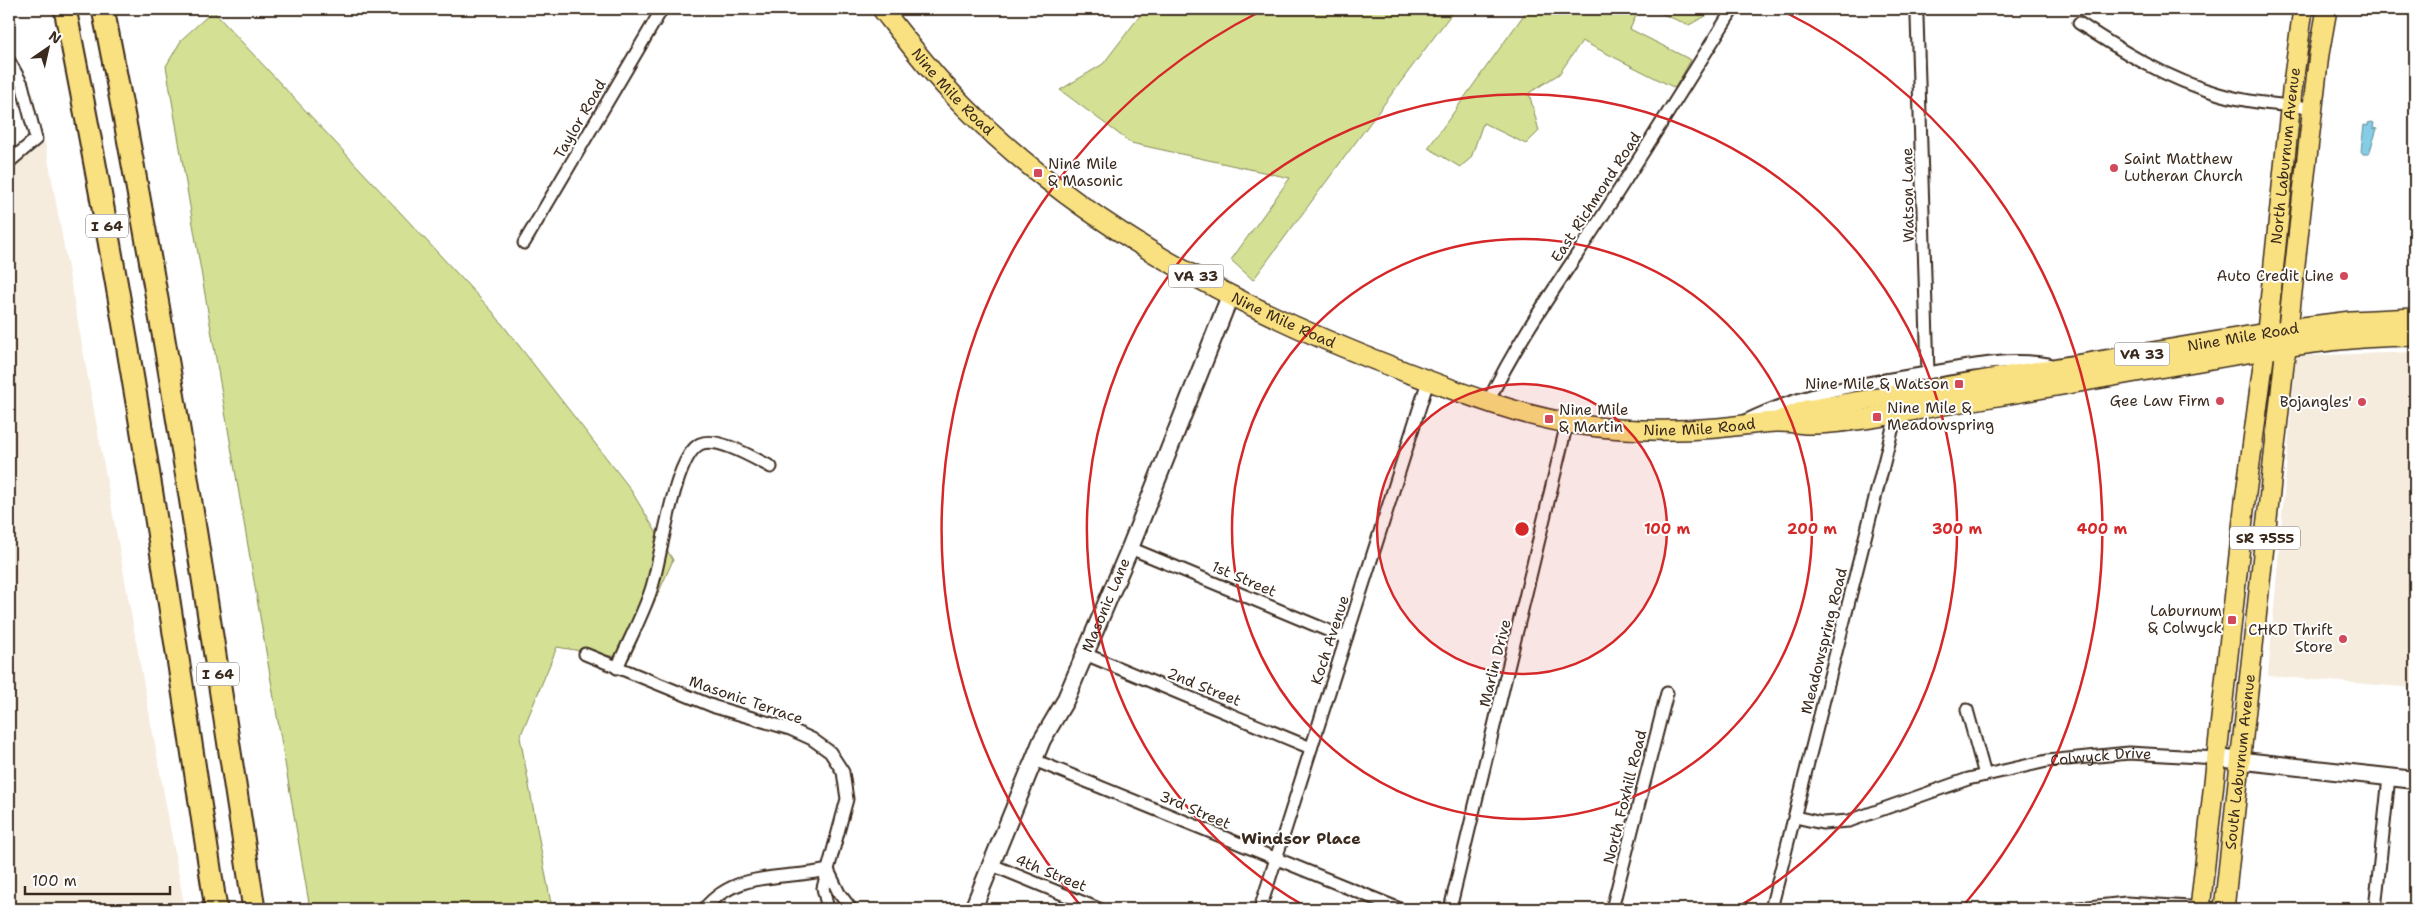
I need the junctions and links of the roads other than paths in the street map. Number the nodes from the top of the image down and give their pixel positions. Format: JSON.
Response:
{"nodes":[{"id":1,"x":65,"y":9,"type":"edge"},
{"id":2,"x":103,"y":9,"type":"edge"},
{"id":3,"x":662,"y":9,"type":"edge"},
{"id":4,"x":882,"y":9,"type":"edge"},
{"id":5,"x":1733,"y":9,"type":"edge"},
{"id":6,"x":2303,"y":9,"type":"edge"},
{"id":7,"x":2326,"y":9,"type":"edge"},
{"id":8,"x":1917,"y":16,"type":"dead end"},
{"id":9,"x":2080,"y":23,"type":"dead end"},
{"id":10,"x":9,"y":61,"type":"edge"},
{"id":11,"x":2291,"y":106,"type":"junction"},
{"id":12,"x":2313,"y":108,"type":"junction"},
{"id":13,"x":9,"y":162,"type":"edge"},
{"id":14,"x":524,"y":243,"type":"dead end"},
{"id":15,"x":1230,"y":296,"type":"junction"},
{"id":16,"x":2415,"y":318,"type":"edge"},
{"id":17,"x":2415,"y":336,"type":"edge"},
{"id":18,"x":2287,"y":338,"type":"junction"},
{"id":19,"x":2266,"y":341,"type":"junction"},
{"id":20,"x":2067,"y":367,"type":"junction"},
{"id":21,"x":1928,"y":373,"type":"junction"},
{"id":22,"x":1428,"y":381,"type":"junction"},
{"id":23,"x":1890,"y":396,"type":"junction"},
{"id":24,"x":1488,"y":402,"type":"junction"},
{"id":25,"x":1568,"y":423,"type":"junction"},
{"id":26,"x":1733,"y":426,"type":"junction"},
{"id":27,"x":771,"y":467,"type":"dead end"},
{"id":28,"x":2241,"y":532,"type":"junction"},
{"id":29,"x":1130,"y":548,"type":"junction"},
{"id":30,"x":2261,"y":580,"type":"junction"},
{"id":31,"x":1346,"y":638,"type":"junction"},
{"id":32,"x":584,"y":654,"type":"dead end"},
{"id":33,"x":1085,"y":654,"type":"junction"},
{"id":34,"x":617,"y":668,"type":"junction"},
{"id":35,"x":1667,"y":693,"type":"dead end"},
{"id":36,"x":1967,"y":710,"type":"dead end"},
{"id":37,"x":1311,"y":748,"type":"junction"},
{"id":38,"x":2217,"y":758,"type":"junction"},
{"id":39,"x":1034,"y":760,"type":"junction"},
{"id":40,"x":2241,"y":761,"type":"junction"},
{"id":41,"x":1985,"y":775,"type":"junction"},
{"id":42,"x":2389,"y":777,"type":"junction"},
{"id":43,"x":2415,"y":780,"type":"edge"},
{"id":44,"x":1795,"y":817,"type":"junction"},
{"id":45,"x":1276,"y":860,"type":"junction"},
{"id":46,"x":992,"y":865,"type":"junction"},
{"id":47,"x":828,"y":870,"type":"junction"},
{"id":48,"x":2200,"y":908,"type":"edge"},
{"id":49,"x":216,"y":909,"type":"edge"},
{"id":50,"x":254,"y":909,"type":"edge"},
{"id":51,"x":704,"y":909,"type":"edge"},
{"id":52,"x":828,"y":909,"type":"edge"},
{"id":53,"x":851,"y":909,"type":"edge"},
{"id":54,"x":973,"y":909,"type":"edge"},
{"id":55,"x":1099,"y":909,"type":"edge"},
{"id":56,"x":1260,"y":909,"type":"edge"},
{"id":57,"x":1400,"y":909,"type":"edge"},
{"id":58,"x":1450,"y":909,"type":"edge"},
{"id":59,"x":1612,"y":909,"type":"edge"},
{"id":60,"x":1771,"y":909,"type":"edge"},
{"id":61,"x":2070,"y":909,"type":"edge"},
{"id":62,"x":2223,"y":909,"type":"edge"},
{"id":63,"x":2375,"y":909,"type":"edge"}],
"edges":[{"from":1,"to":49,"type":"highway","number":"I 64"},
{"from":2,"to":50,"type":"highway","number":"I 64"},
{"from":3,"to":14,"type":"street","name":"Taylor Road"},
{"from":4,"to":15,"type":"main road","name":"Nine Mile Road","number":"VA 33"},
{"from":5,"to":24,"type":"street","name":"East Richmond Road"},
{"from":6,"to":11,"type":"main road","name":"North Laburnum Avenue"},
{"from":7,"to":12,"type":"main road","name":"North Laburnum Avenue"},
{"from":8,"to":21,"type":"street","name":"Watson Lane"},
{"from":9,"to":11,"type":"street"},
{"from":10,"to":13,"type":"street"},
{"from":11,"to":12,"type":"street"},
{"from":11,"to":19,"type":"main road","name":"North Laburnum Avenue"},
{"from":12,"to":18,"type":"main road","name":"North Laburnum Avenue"},
{"from":15,"to":22,"type":"main road","name":"Nine Mile Road","number":"VA 33"},
{"from":15,"to":29,"type":"main road","name":"Masonic Lane"},
{"from":16,"to":18,"type":"main road","name":"Nine Mile Road","number":"VA 33"},
{"from":17,"to":18,"type":"main road","name":"Nine Mile Road","number":"VA 33"},
{"from":18,"to":19,"type":"main road","name":"Nine Mile Road","number":"VA 33"},
{"from":18,"to":30,"type":"main road","name":"South Laburnum Avenue","number":"SR 7555"},
{"from":19,"to":20,"type":"main road","name":"Nine Mile Road","number":"VA 33"},
{"from":19,"to":23,"type":"main road","name":"Nine Mile Road","number":"VA 33"},
{"from":19,"to":28,"type":"main road","name":"South Laburnum Avenue"},
{"from":20,"to":21,"type":"street"},
{"from":20,"to":23,"type":"main road","name":"Nine Mile Road","number":"VA 33"},
{"from":21,"to":23,"type":"street"},
{"from":22,"to":24,"type":"main road","name":"Nine Mile Road","number":"VA 33"},
{"from":22,"to":31,"type":"street","name":"Koch Avenue"},
{"from":23,"to":26,"type":"main road","name":"Nine Mile Road","number":"VA 33"},
{"from":23,"to":26,"type":"street"},
{"from":23,"to":44,"type":"street","name":"Meadowspring Road"},
{"from":24,"to":25,"type":"main road","name":"Nine Mile Road","number":"VA 33"},
{"from":25,"to":26,"type":"main road","name":"Nine Mile Road","number":"VA 33"},
{"from":25,"to":58,"type":"street","name":"Marlin Drive"},
{"from":27,"to":34,"type":"street"},
{"from":28,"to":30,"type":"main road"},
{"from":28,"to":38,"type":"main road","name":"South Laburnum Avenue"},
{"from":29,"to":31,"type":"street","name":"1st Street"},
{"from":29,"to":33,"type":"main road","name":"Masonic Lane"},
{"from":30,"to":40,"type":"main road","name":"South Laburnum Avenue"},
{"from":31,"to":37,"type":"street","name":"Koch Avenue"},
{"from":32,"to":34,"type":"street","name":"Masonic Terrace"},
{"from":33,"to":37,"type":"street","name":"2nd Street"},
{"from":33,"to":39,"type":"main road","name":"Masonic Lane"},
{"from":34,"to":47,"type":"street","name":"Masonic Terrace"},
{"from":35,"to":59,"type":"street","name":"North Foxhill Road"},
{"from":36,"to":41,"type":"street"},
{"from":37,"to":45,"type":"street","name":"Koch Avenue"},
{"from":38,"to":40,"type":"main road","name":"Colwyck Drive"},
{"from":38,"to":41,"type":"street","name":"Colwyck Drive"},
{"from":38,"to":48,"type":"main road","name":"South Laburnum Avenue"},
{"from":39,"to":45,"type":"street","name":"3rd Street"},
{"from":39,"to":46,"type":"main road","name":"Masonic Lane"},
{"from":40,"to":42,"type":"main road","name":"Colwyck Drive"},
{"from":40,"to":62,"type":"main road","name":"South Laburnum Avenue"},
{"from":41,"to":44,"type":"street","name":"Colwyck Drive"},
{"from":42,"to":43,"type":"main road","name":"Colwyck Drive"},
{"from":42,"to":63,"type":"street"},
{"from":44,"to":60,"type":"street","name":"Meadowspring Road"},
{"from":45,"to":56,"type":"street","name":"Koch Avenue"},
{"from":45,"to":57,"type":"street","name":"3rd Street"},
{"from":46,"to":54,"type":"main road","name":"Masonic Lane"},
{"from":46,"to":55,"type":"street","name":"4th Street"},
{"from":47,"to":51,"type":"street"},
{"from":47,"to":52,"type":"street","name":"Masonic Terrace"},
{"from":47,"to":53,"type":"street"},
{"from":48,"to":61,"type":"street"},
{"from":48,"to":62,"type":"street"}]}
